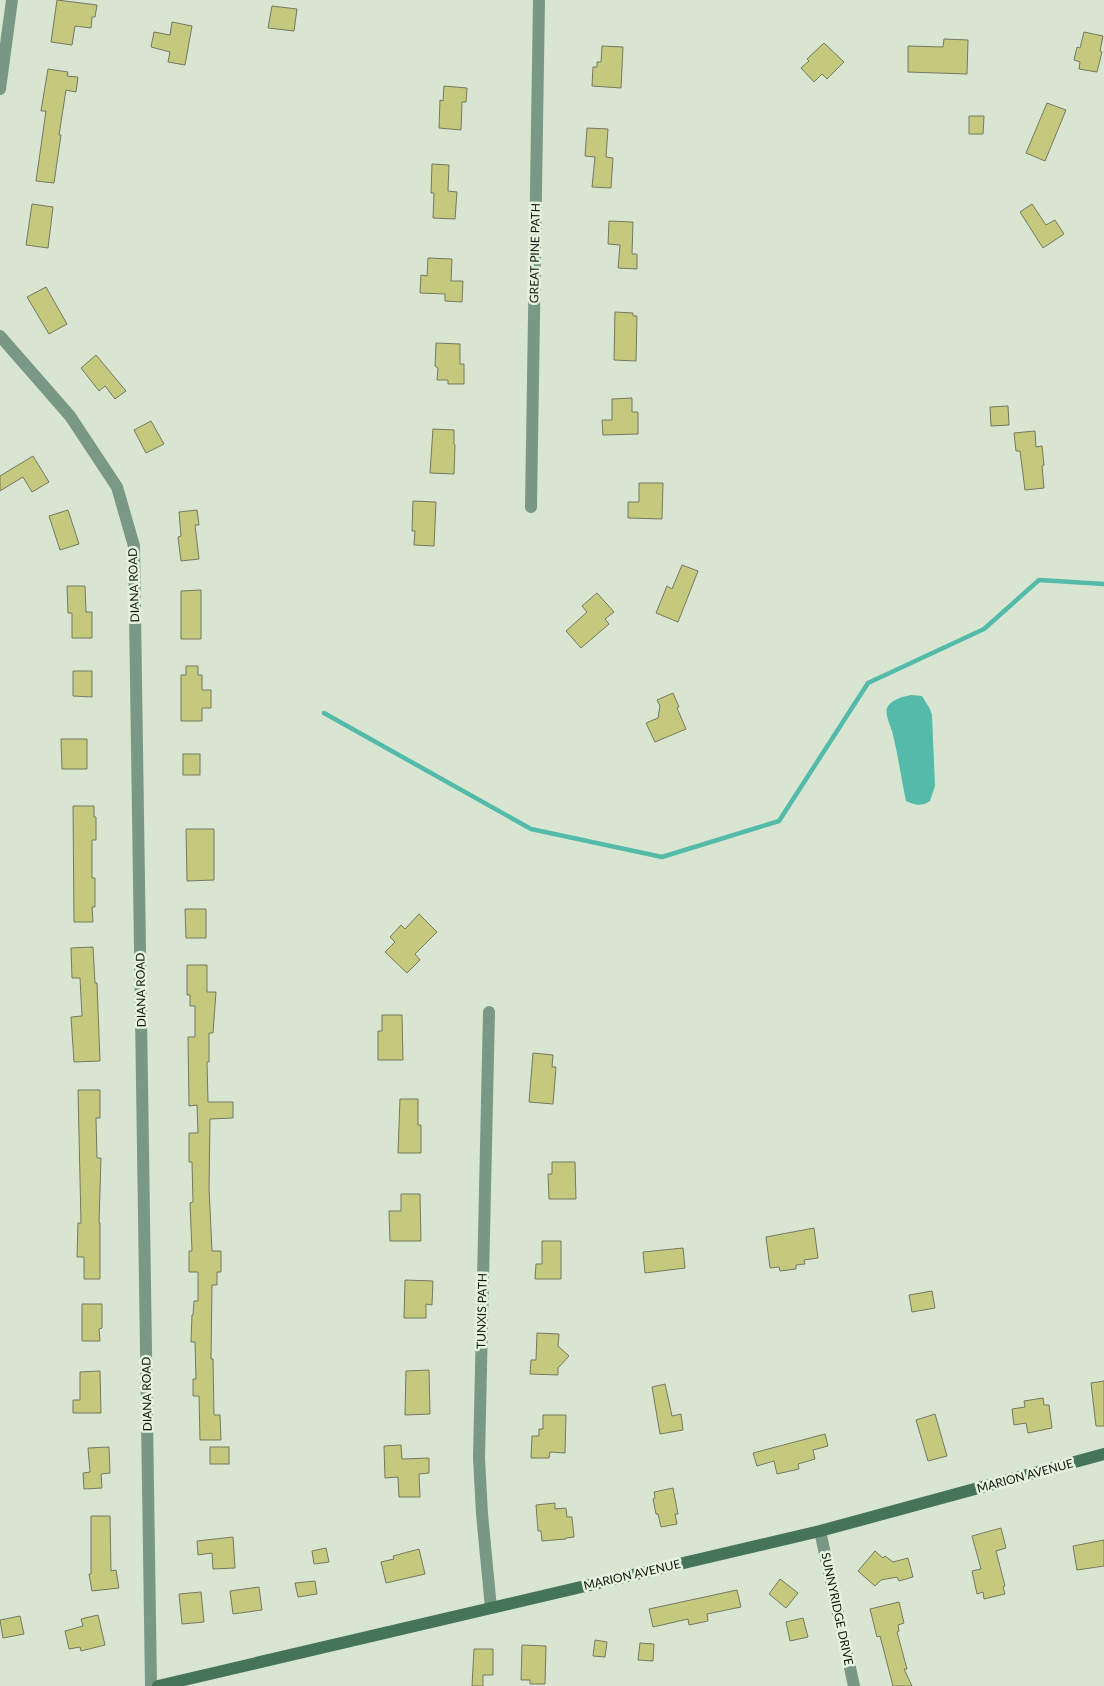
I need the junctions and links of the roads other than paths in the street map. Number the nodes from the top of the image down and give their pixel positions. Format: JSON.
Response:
{"nodes":[{"id":1,"x":12,"y":0,"type":"edge"},
{"id":2,"x":539,"y":0,"type":"edge"},
{"id":3,"x":0,"y":88,"type":"edge"},
{"id":4,"x":0,"y":336,"type":"edge"},
{"id":5,"x":530,"y":507,"type":"dead end"},
{"id":6,"x":489,"y":1012,"type":"dead end"},
{"id":7,"x":1104,"y":1454,"type":"edge"},
{"id":8,"x":820,"y":1531,"type":"junction"},
{"id":9,"x":491,"y":1608,"type":"junction"},
{"id":10,"x":151,"y":1686,"type":"edge"},
{"id":11,"x":158,"y":1686,"type":"edge"},
{"id":12,"x":854,"y":1686,"type":"edge"}],
"edges":[{"from":1,"to":3,"type":"street"},
{"from":2,"to":5,"type":"street","name":"GREAT PINE PATH"},
{"from":4,"to":10,"type":"street","name":"DIANA ROAD"},
{"from":6,"to":9,"type":"street","name":"TUNXIS PATH"},
{"from":7,"to":8,"type":"main road","name":"MARION AVENUE"},
{"from":8,"to":9,"type":"main road","name":"MARION AVENUE"},
{"from":8,"to":12,"type":"street","name":"SUNNYRIDGE DRIVE"},
{"from":9,"to":11,"type":"main road","name":"MARION AVENUE"}]}
